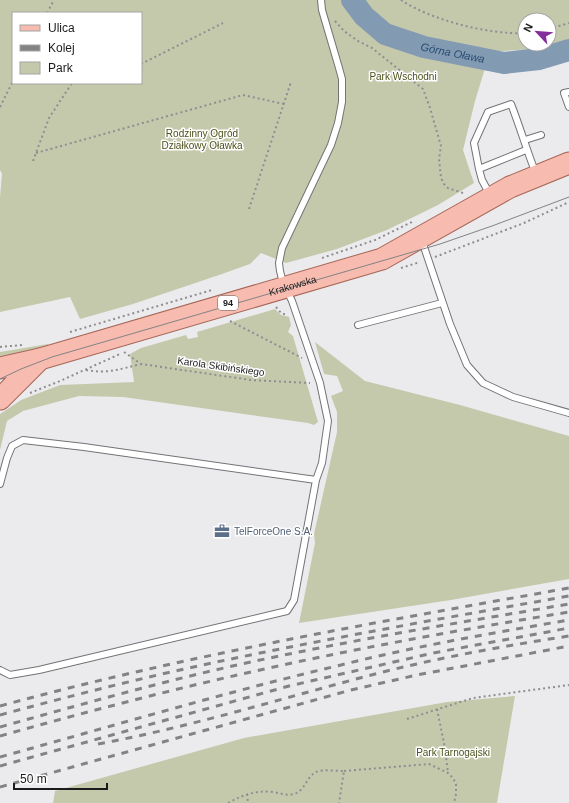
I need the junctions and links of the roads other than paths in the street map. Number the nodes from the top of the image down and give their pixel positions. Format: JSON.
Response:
{"nodes":[{"id":1,"x":321,"y":2,"type":"edge"},
{"id":2,"x":569,"y":92,"type":"edge"},
{"id":3,"x":569,"y":107,"type":"edge"},
{"id":4,"x":541,"y":135,"type":"dead end"},
{"id":5,"x":525,"y":140,"type":"junction"},
{"id":6,"x":526,"y":150,"type":"junction"},
{"id":7,"x":569,"y":163,"type":"edge"},
{"id":8,"x":479,"y":170,"type":"junction"},
{"id":9,"x":536,"y":175,"type":"junction"},
{"id":10,"x":491,"y":196,"type":"junction"},
{"id":11,"x":418,"y":228,"type":"junction"},
{"id":12,"x":286,"y":287,"type":"junction"},
{"id":13,"x":442,"y":303,"type":"junction"},
{"id":14,"x":358,"y":325,"type":"dead end"},
{"id":15,"x":34,"y":351,"type":"junction"},
{"id":16,"x":4,"y":371,"type":"edge"},
{"id":17,"x":0,"y":399,"type":"edge"},
{"id":18,"x":569,"y":412,"type":"edge"},
{"id":19,"x":316,"y":480,"type":"junction"},
{"id":20,"x":0,"y":484,"type":"edge"},
{"id":21,"x":0,"y":670,"type":"edge"}],
"edges":[{"from":1,"to":12,"type":"lane"},
{"from":2,"to":3,"type":"lane"},
{"from":4,"to":5,"type":"lane"},
{"from":5,"to":6,"type":"lane"},
{"from":5,"to":8,"type":"lane"},
{"from":6,"to":8,"type":"lane"},
{"from":6,"to":9,"type":"lane"},
{"from":7,"to":9,"type":"main road","name":"Krakowska","number":"94"},
{"from":8,"to":10,"type":"lane"},
{"from":9,"to":10,"type":"main road","name":"Krakowska","number":"94"},
{"from":10,"to":11,"type":"main road","name":"Krakowska","number":"94"},
{"from":11,"to":12,"type":"main road","name":"Krakowska","number":"94"},
{"from":11,"to":13,"type":"lane"},
{"from":12,"to":15,"type":"main road","name":"Krakowska","number":"94"},
{"from":12,"to":19,"type":"lane"},
{"from":13,"to":14,"type":"lane"},
{"from":13,"to":18,"type":"lane"},
{"from":15,"to":16,"type":"main road","name":"Krakowska","number":"94"},
{"from":15,"to":17,"type":"main road","number":"94"},
{"from":19,"to":20,"type":"lane"},
{"from":19,"to":21,"type":"lane"}]}
